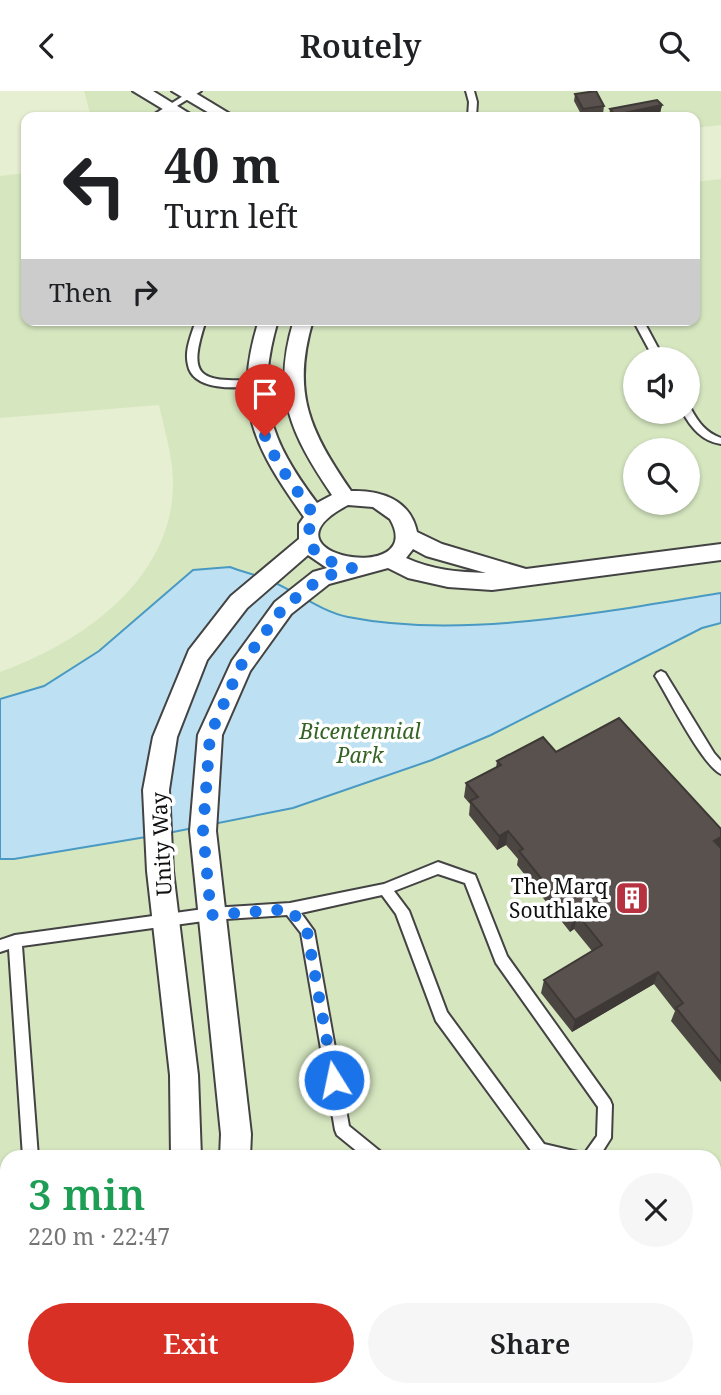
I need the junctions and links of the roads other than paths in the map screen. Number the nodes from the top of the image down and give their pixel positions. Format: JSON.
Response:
{"nodes":[{"id":1,"x":141,"y":91,"type":"edge"},
{"id":2,"x":470,"y":91,"type":"edge"},
{"id":3,"x":189,"y":93,"type":"edge"},
{"id":4,"x":169,"y":107,"type":"junction"},
{"id":5,"x":162,"y":112,"type":"edge"},
{"id":6,"x":178,"y":112,"type":"edge"},
{"id":7,"x":220,"y":112,"type":"edge"},
{"id":8,"x":472,"y":112,"type":"edge"},
{"id":9,"x":199,"y":326,"type":"edge"},
{"id":10,"x":267,"y":326,"type":"edge"},
{"id":11,"x":302,"y":326,"type":"edge"},
{"id":12,"x":641,"y":326,"type":"edge"},
{"id":13,"x":653,"y":347,"type":"edge"},
{"id":14,"x":254,"y":383,"type":"junction"},
{"id":15,"x":694,"y":424,"type":"edge"},
{"id":16,"x":721,"y":441,"type":"edge"},
{"id":17,"x":345,"y":498,"type":"junction"},
{"id":18,"x":314,"y":515,"type":"junction"},
{"id":19,"x":407,"y":536,"type":"junction"},
{"id":20,"x":309,"y":542,"type":"junction"},
{"id":21,"x":721,"y":552,"type":"edge"},
{"id":22,"x":389,"y":560,"type":"junction"},
{"id":23,"x":352,"y":568,"type":"junction"},
{"id":24,"x":528,"y":579,"type":"junction"},
{"id":25,"x":661,"y":676,"type":"dead end"},
{"id":26,"x":721,"y":769,"type":"edge"},
{"id":27,"x":385,"y":889,"type":"junction"},
{"id":28,"x":290,"y":909,"type":"junction"},
{"id":29,"x":211,"y":915,"type":"junction"},
{"id":30,"x":166,"y":922,"type":"junction"},
{"id":31,"x":15,"y":941,"type":"junction"},
{"id":32,"x":0,"y":946,"type":"edge"},
{"id":33,"x":30,"y":1150,"type":"edge"},
{"id":34,"x":186,"y":1150,"type":"edge"},
{"id":35,"x":235,"y":1150,"type":"edge"},
{"id":36,"x":368,"y":1150,"type":"edge"},
{"id":37,"x":539,"y":1150,"type":"edge"},
{"id":38,"x":595,"y":1150,"type":"edge"}],
"edges":[{"from":1,"to":4,"type":"street"},
{"from":2,"to":8,"type":"lane"},
{"from":3,"to":4,"type":"lane"},
{"from":3,"to":7,"type":"street"},
{"from":4,"to":5,"type":"lane"},
{"from":4,"to":6,"type":"street"},
{"from":9,"to":14,"type":"lane"},
{"from":10,"to":14,"type":"street"},
{"from":11,"to":17,"type":"street"},
{"from":12,"to":13,"type":"lane"},
{"from":14,"to":18,"type":"street"},
{"from":15,"to":16,"type":"lane"},
{"from":17,"to":18,"type":"street"},
{"from":17,"to":19,"type":"street"},
{"from":18,"to":20,"type":"street"},
{"from":19,"to":22,"type":"street"},
{"from":19,"to":24,"type":"street"},
{"from":20,"to":23,"type":"street"},
{"from":20,"to":30,"type":"street","name":"Unity Way"},
{"from":21,"to":24,"type":"street"},
{"from":22,"to":23,"type":"street"},
{"from":22,"to":24,"type":"street"},
{"from":23,"to":29,"type":"street","name":"Unity Way"},
{"from":25,"to":26,"type":"lane"},
{"from":27,"to":28,"type":"lane"},
{"from":27,"to":37,"type":"lane"},
{"from":27,"to":38,"type":"lane"},
{"from":28,"to":29,"type":"lane"},
{"from":28,"to":36,"type":"lane"},
{"from":29,"to":30,"type":"lane"},
{"from":29,"to":35,"type":"street","name":"Unity Way"},
{"from":30,"to":31,"type":"lane"},
{"from":30,"to":34,"type":"street","name":"Unity Way"},
{"from":31,"to":32,"type":"lane"},
{"from":31,"to":33,"type":"lane"}]}
